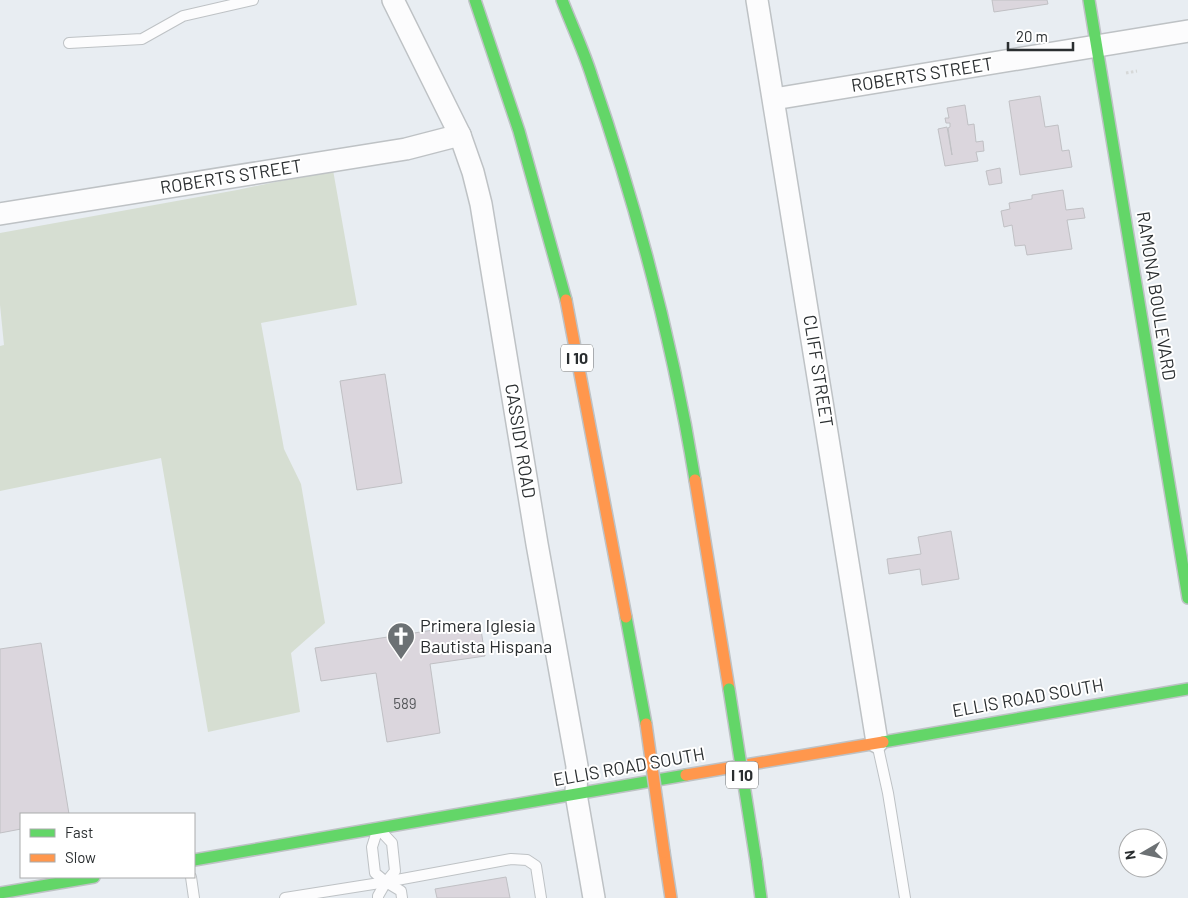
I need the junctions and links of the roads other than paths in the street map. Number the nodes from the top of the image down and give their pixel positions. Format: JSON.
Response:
{"nodes":[{"id":1,"x":253,"y":0,"type":"edge"},
{"id":2,"x":393,"y":0,"type":"edge"},
{"id":3,"x":475,"y":0,"type":"edge"},
{"id":4,"x":562,"y":0,"type":"edge"},
{"id":5,"x":757,"y":0,"type":"edge"},
{"id":6,"x":1089,"y":0,"type":"edge"},
{"id":7,"x":1188,"y":31,"type":"edge"},
{"id":8,"x":69,"y":43,"type":"dead end"},
{"id":9,"x":1096,"y":46,"type":"junction"},
{"id":10,"x":774,"y":99,"type":"junction"},
{"id":11,"x":460,"y":135,"type":"junction"},
{"id":12,"x":0,"y":214,"type":"edge"},
{"id":13,"x":1188,"y":598,"type":"edge"},
{"id":14,"x":1188,"y":689,"type":"edge"},
{"id":15,"x":877,"y":742,"type":"junction"},
{"id":16,"x":576,"y":794,"type":"junction"},
{"id":17,"x":378,"y":828,"type":"junction"},
{"id":18,"x":195,"y":860,"type":"edge"},
{"id":19,"x":88,"y":878,"type":"edge"},
{"id":20,"x":191,"y":878,"type":"edge"},
{"id":21,"x":386,"y":882,"type":"junction"},
{"id":22,"x":0,"y":893,"type":"edge"},
{"id":23,"x":194,"y":898,"type":"edge"},
{"id":24,"x":285,"y":898,"type":"edge"},
{"id":25,"x":378,"y":898,"type":"edge"},
{"id":26,"x":402,"y":898,"type":"edge"},
{"id":27,"x":541,"y":898,"type":"edge"},
{"id":28,"x":594,"y":898,"type":"edge"},
{"id":29,"x":671,"y":898,"type":"edge"},
{"id":30,"x":761,"y":898,"type":"edge"},
{"id":31,"x":905,"y":898,"type":"edge"}],
"edges":[{"from":1,"to":8,"type":"lane"},
{"from":2,"to":11,"type":"street","name":"CASSIDY ROAD"},
{"from":3,"to":29,"type":"main road","number":"I 10","bridge":true},
{"from":4,"to":30,"type":"main road","number":"I 10","bridge":true},
{"from":5,"to":10,"type":"street","name":"CLIFF STREET"},
{"from":6,"to":9,"type":"main road","name":"RAMONA BOULEVARD"},
{"from":7,"to":9,"type":"street","name":"ROBERTS STREET"},
{"from":9,"to":10,"type":"street","name":"ROBERTS STREET"},
{"from":9,"to":13,"type":"main road","name":"RAMONA BOULEVARD"},
{"from":10,"to":15,"type":"street","name":"CLIFF STREET"},
{"from":11,"to":12,"type":"street","name":"ROBERTS STREET"},
{"from":11,"to":16,"type":"street","name":"CASSIDY ROAD"},
{"from":14,"to":15,"type":"main road","name":"ELLIS ROAD SOUTH"},
{"from":15,"to":16,"type":"main road","name":"ELLIS ROAD SOUTH"},
{"from":15,"to":31,"type":"lane"},
{"from":16,"to":17,"type":"main road","name":"ELLIS ROAD SOUTH"},
{"from":16,"to":28,"type":"street","name":"CASSIDY ROAD"},
{"from":17,"to":18,"type":"main road","name":"ELLIS ROAD SOUTH"},
{"from":17,"to":21,"type":"lane"},
{"from":17,"to":21,"type":"lane"},
{"from":19,"to":22,"type":"main road"},
{"from":20,"to":23,"type":"lane"},
{"from":21,"to":24,"type":"lane"},
{"from":21,"to":25,"type":"lane"},
{"from":21,"to":26,"type":"lane"},
{"from":21,"to":27,"type":"lane"}]}
